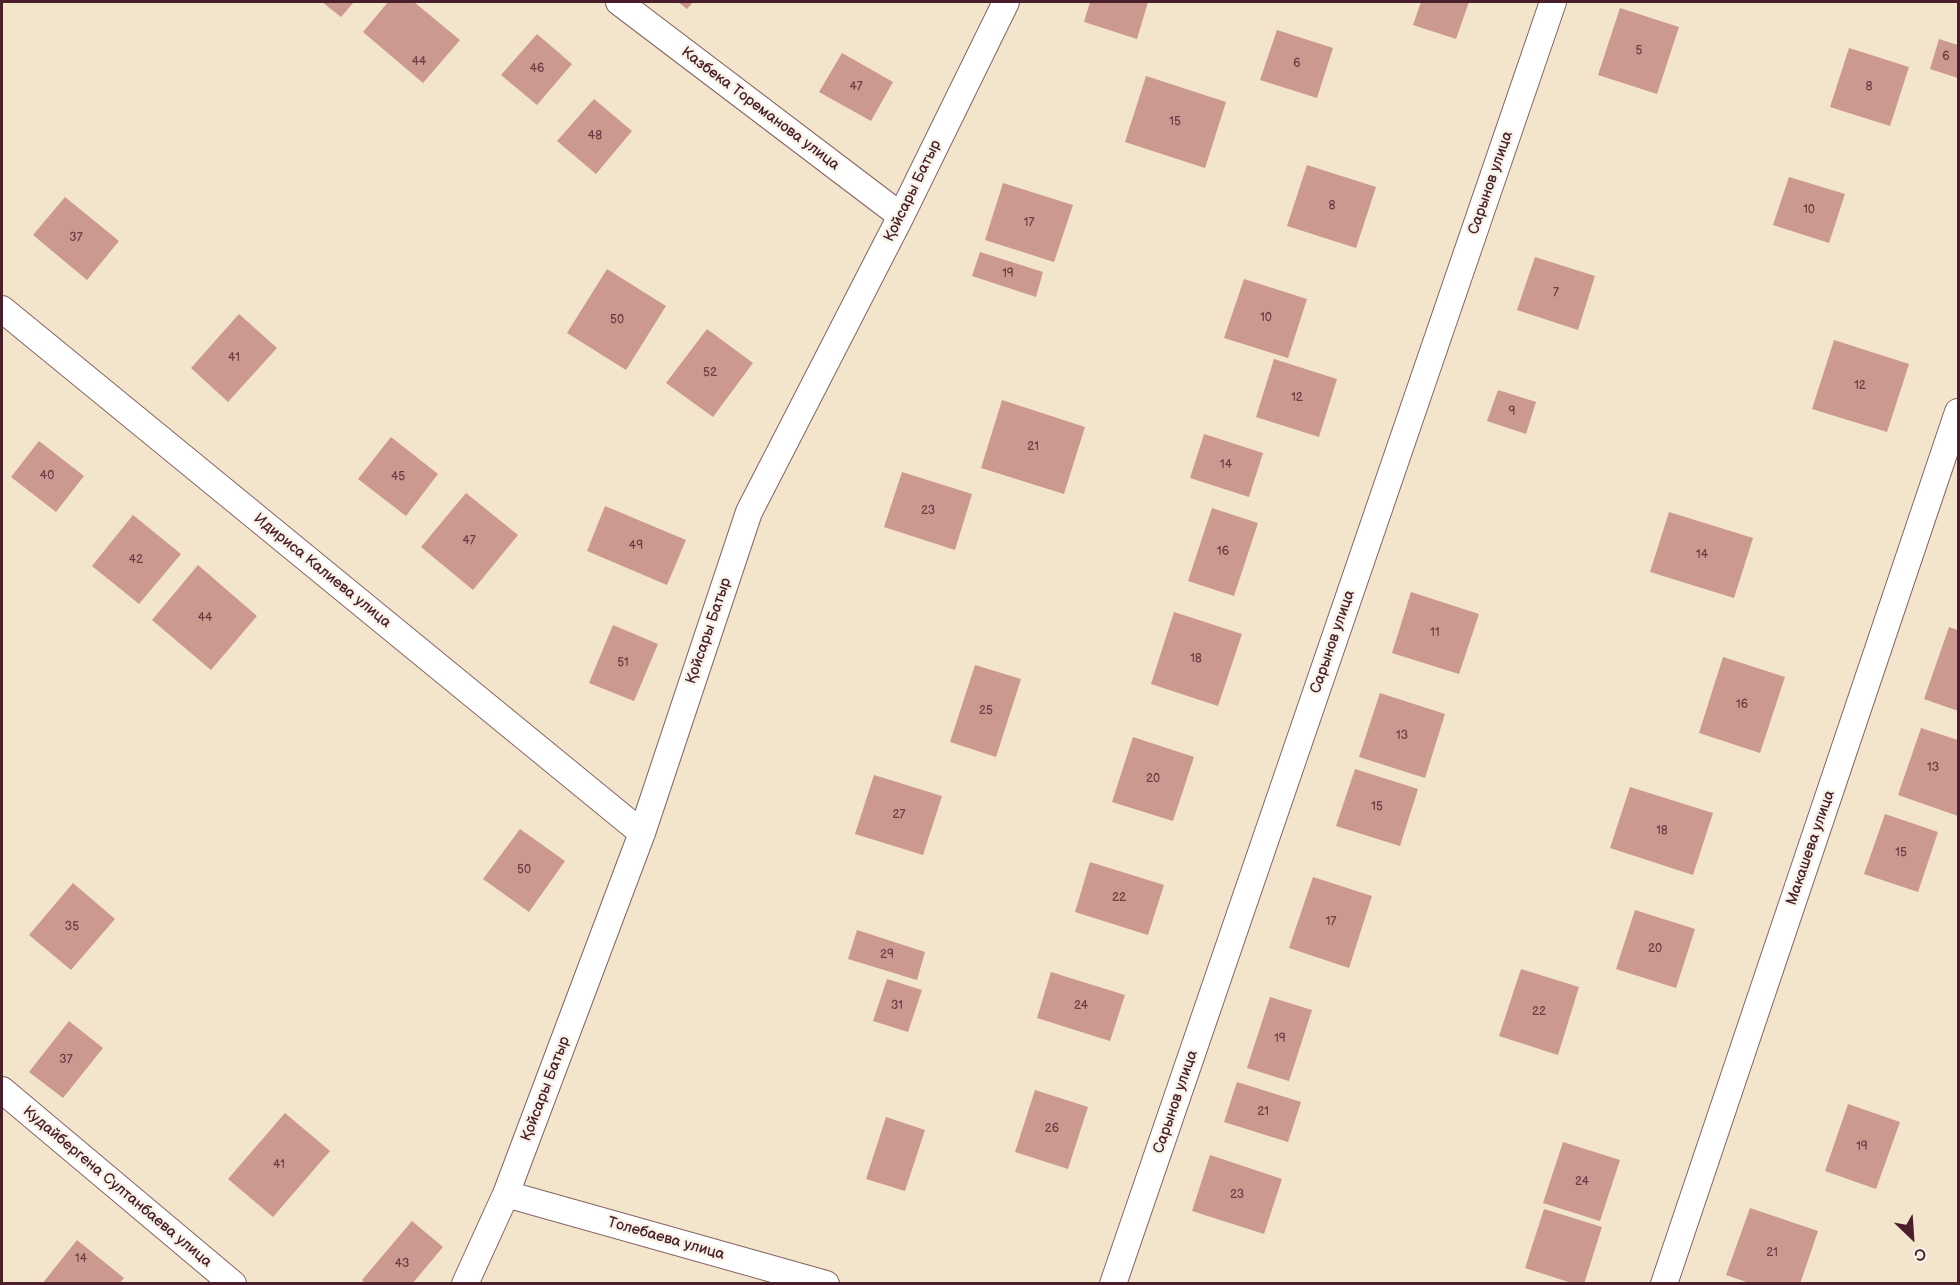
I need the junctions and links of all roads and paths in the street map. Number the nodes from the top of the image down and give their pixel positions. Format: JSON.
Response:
{"nodes":[{"id":1,"x":619,"y":2,"type":"edge"},
{"id":2,"x":1006,"y":2,"type":"edge"},
{"id":3,"x":1553,"y":2,"type":"edge"},
{"id":4,"x":901,"y":216,"type":"junction"},
{"id":5,"x":2,"y":309,"type":"edge"},
{"id":6,"x":1959,"y":412,"type":"edge"},
{"id":7,"x":642,"y":833,"type":"junction"},
{"id":8,"x":2,"y":1090,"type":"edge"},
{"id":9,"x":506,"y":1194,"type":"junction"},
{"id":10,"x":233,"y":1284,"type":"edge"},
{"id":11,"x":465,"y":1284,"type":"edge"},
{"id":12,"x":826,"y":1284,"type":"edge"},
{"id":13,"x":1113,"y":1284,"type":"edge"},
{"id":14,"x":1664,"y":1284,"type":"edge"}],
"edges":[{"from":1,"to":4,"type":"street","name":"Казбека Тореманова улица"},
{"from":2,"to":4,"type":"street","name":"Қойсары Батыр"},
{"from":3,"to":13,"type":"street","name":"Сарынов улица"},
{"from":4,"to":7,"type":"street","name":"Қойсары Батыр"},
{"from":5,"to":7,"type":"street","name":"Идириса Калиева улица"},
{"from":6,"to":14,"type":"street","name":"Макашева улица"},
{"from":7,"to":9,"type":"street","name":"Қойсары Батыр"},
{"from":8,"to":10,"type":"street","name":"Кудайбергена Султанбаева улица"},
{"from":9,"to":11,"type":"street","name":"Қойсары Батыр"},
{"from":9,"to":12,"type":"street","name":"Толебаева улица"}]}
